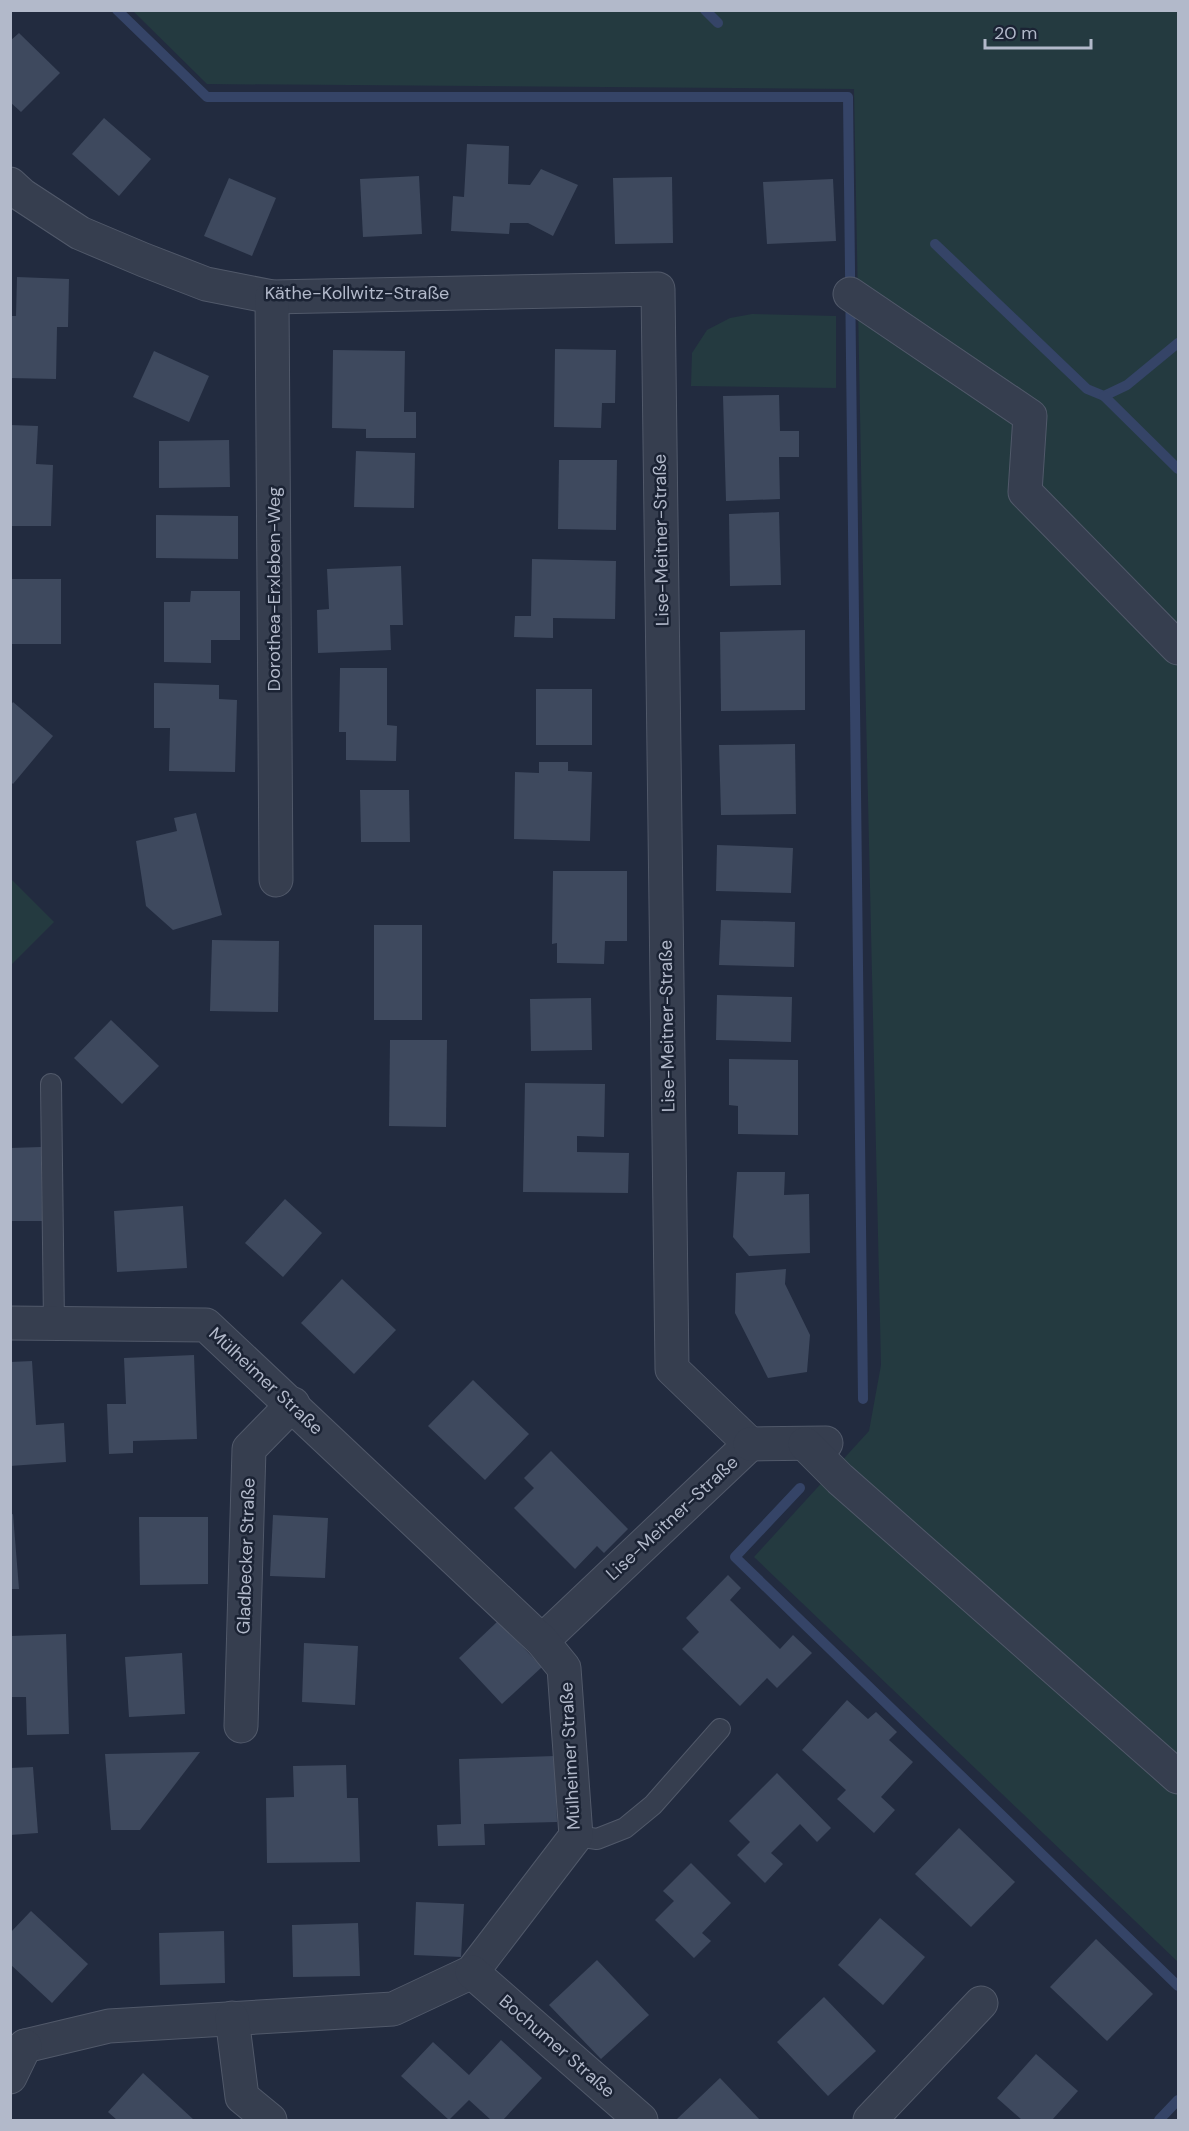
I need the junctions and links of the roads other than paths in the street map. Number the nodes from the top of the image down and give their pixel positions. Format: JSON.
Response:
{"nodes":[{"id":1,"x":14,"y":196,"type":"edge"},
{"id":2,"x":658,"y":289,"type":"joint"},
{"id":3,"x":850,"y":294,"type":"dead end"},
{"id":4,"x":273,"y":297,"type":"junction"},
{"id":5,"x":1179,"y":648,"type":"edge"},
{"id":6,"x":276,"y":880,"type":"dead end"},
{"id":7,"x":51,"y":1084,"type":"dead end"},
{"id":8,"x":10,"y":1323,"type":"edge"},
{"id":9,"x":54,"y":1323,"type":"junction"},
{"id":10,"x":293,"y":1404,"type":"junction"},
{"id":11,"x":750,"y":1444,"type":"junction"},
{"id":12,"x":542,"y":1641,"type":"junction"},
{"id":13,"x":241,"y":1726,"type":"dead end"},
{"id":14,"x":720,"y":1729,"type":"dead end"},
{"id":15,"x":1179,"y":1777,"type":"edge"},
{"id":16,"x":576,"y":1836,"type":"junction"},
{"id":17,"x":472,"y":1972,"type":"junction"},
{"id":18,"x":981,"y":2003,"type":"dead end"},
{"id":19,"x":232,"y":2018,"type":"junction"},
{"id":20,"x":17,"y":2039,"type":"edge"},
{"id":21,"x":10,"y":2077,"type":"edge"},
{"id":22,"x":270,"y":2121,"type":"edge"},
{"id":23,"x":641,"y":2121,"type":"edge"},
{"id":24,"x":870,"y":2121,"type":"edge"}],
"edges":[{"from":1,"to":4,"type":"street","name":"Käthe-Kollwitz-Straße"},
{"from":2,"to":4,"type":"street","name":"Käthe-Kollwitz-Straße"},
{"from":2,"to":11,"type":"street","name":"Lise-Meitner-Straße"},
{"from":3,"to":5,"type":"street"},
{"from":4,"to":6,"type":"street","name":"Dorothea-Erxleben-Weg"},
{"from":7,"to":9,"type":"lane"},
{"from":8,"to":9,"type":"street","name":"Mülheimer Straße"},
{"from":9,"to":10,"type":"street","name":"Mülheimer Straße"},
{"from":10,"to":12,"type":"street","name":"Mülheimer Straße"},
{"from":10,"to":13,"type":"street","name":"Gladbecker Straße"},
{"from":11,"to":12,"type":"street","name":"Lise-Meitner-Straße"},
{"from":11,"to":15,"type":"street"},
{"from":12,"to":16,"type":"street","name":"Mülheimer Straße"},
{"from":14,"to":16,"type":"lane"},
{"from":16,"to":17,"type":"street","name":"Mülheimer Straße"},
{"from":17,"to":19,"type":"street","name":"Mülheimer Straße"},
{"from":17,"to":23,"type":"street","name":"Bochumer Straße"},
{"from":18,"to":24,"type":"street"},
{"from":19,"to":20,"type":"street","name":"Mülheimer Straße"},
{"from":19,"to":22,"type":"street"},
{"from":20,"to":21,"type":"street","name":"Mülheimer Straße"}]}
